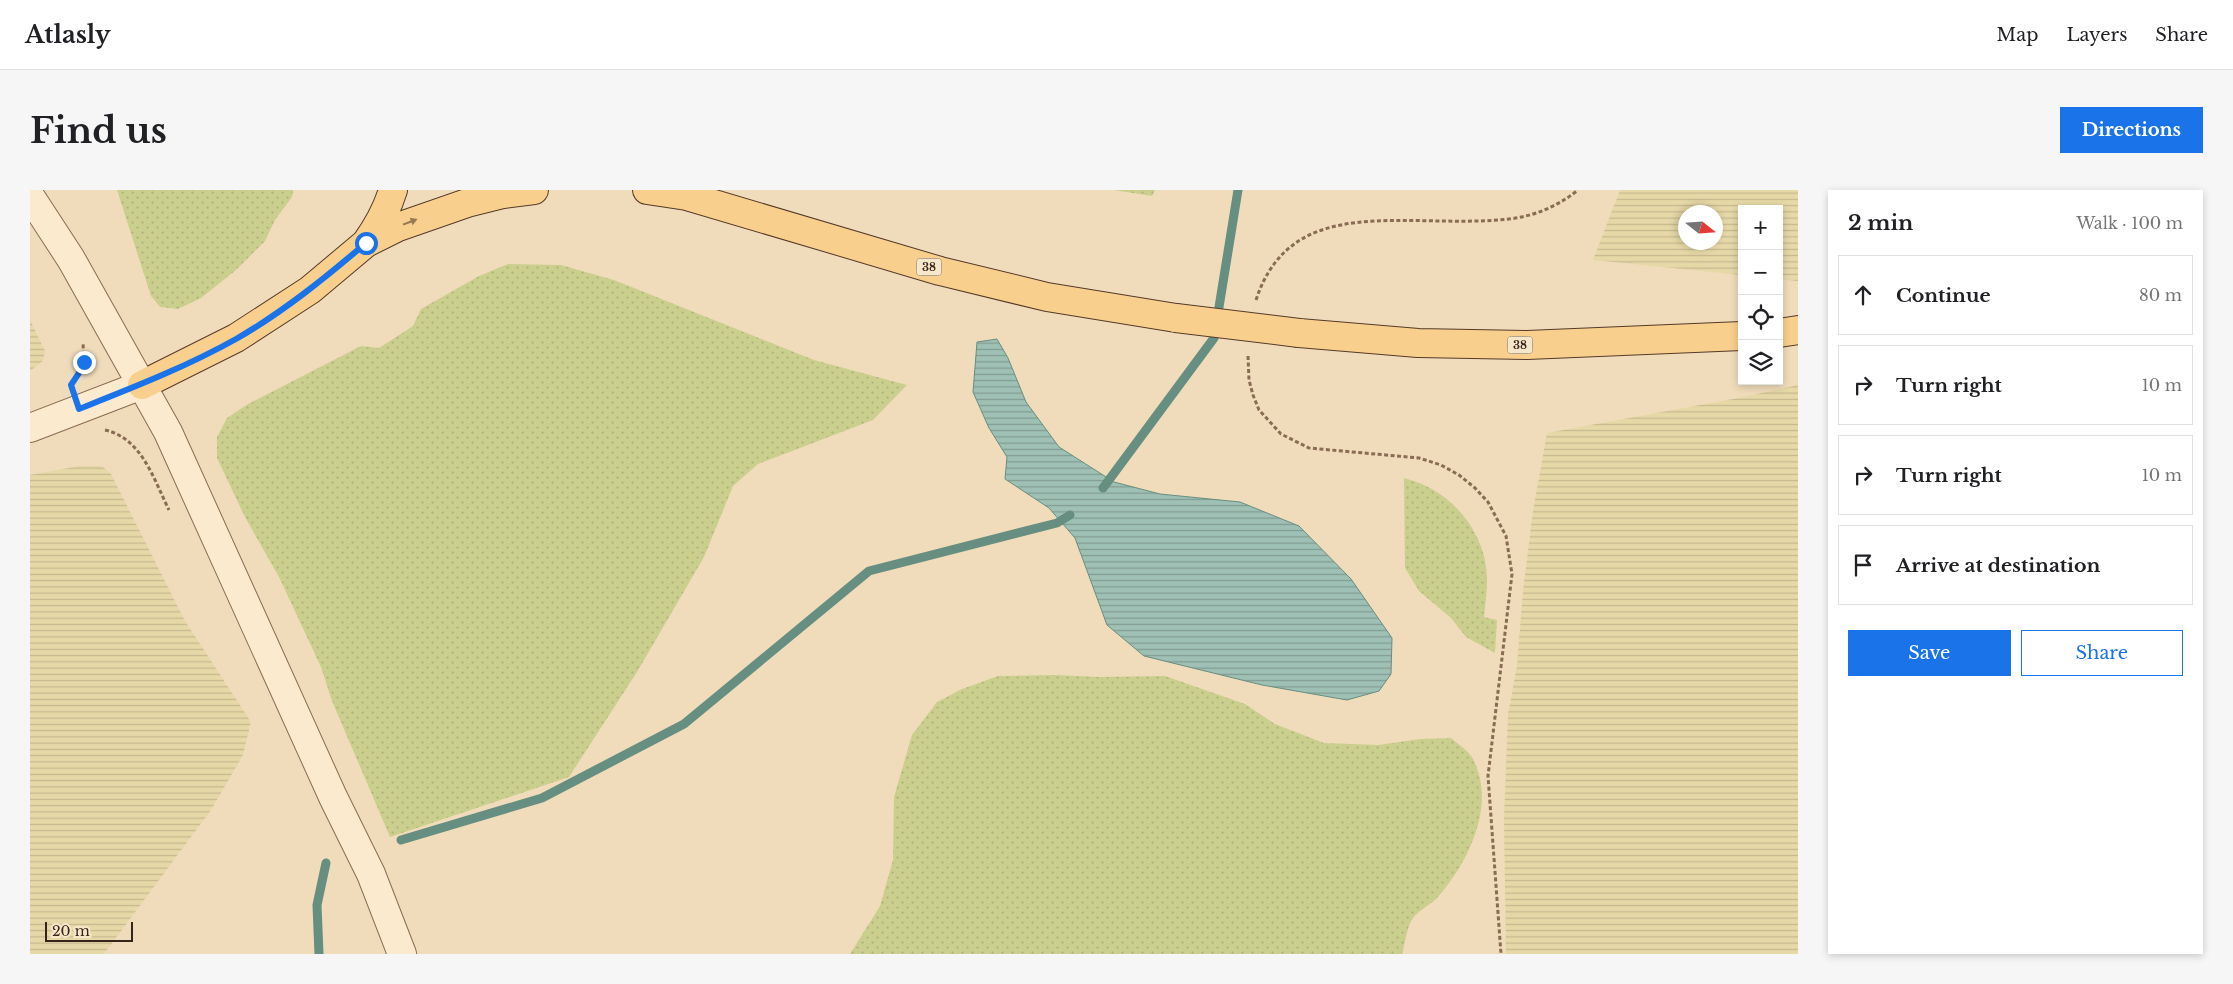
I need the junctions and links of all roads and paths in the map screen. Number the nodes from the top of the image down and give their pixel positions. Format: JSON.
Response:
{"nodes":[{"id":1,"x":393,"y":190,"type":"edge"},
{"id":2,"x":534,"y":190,"type":"edge"},
{"id":3,"x":647,"y":190,"type":"edge"},
{"id":4,"x":679,"y":192,"type":"edge"},
{"id":5,"x":30,"y":196,"type":"edge"},
{"id":6,"x":366,"y":243,"type":"junction"},
{"id":7,"x":1798,"y":330,"type":"edge"},
{"id":8,"x":1783,"y":332,"type":"edge"},
{"id":9,"x":80,"y":336,"type":"dead end"},
{"id":10,"x":1738,"y":336,"type":"edge"},
{"id":11,"x":142,"y":384,"type":"junction"},
{"id":12,"x":79,"y":409,"type":"junction"},
{"id":13,"x":30,"y":428,"type":"edge"},
{"id":14,"x":172,"y":517,"type":"dead end"},
{"id":15,"x":1512,"y":574,"type":"dead end"},
{"id":16,"x":402,"y":954,"type":"edge"},
{"id":17,"x":1501,"y":954,"type":"edge"}],
"edges":[{"from":1,"to":6,"type":"main road"},
{"from":6,"to":2,"type":"main road","one_way":true},
{"from":3,"to":4,"type":"main road"},
{"from":4,"to":10,"type":"main road","number":"38","bridge":true},
{"from":5,"to":11,"type":"street"},
{"from":6,"to":11,"type":"main road"},
{"from":7,"to":8,"type":"main road"},
{"from":9,"to":12,"type":"path"},
{"from":11,"to":12,"type":"street"},
{"from":11,"to":16,"type":"street"},
{"from":12,"to":13,"type":"street"},
{"from":12,"to":14,"type":"path"},
{"from":15,"to":17,"type":"path"}]}
